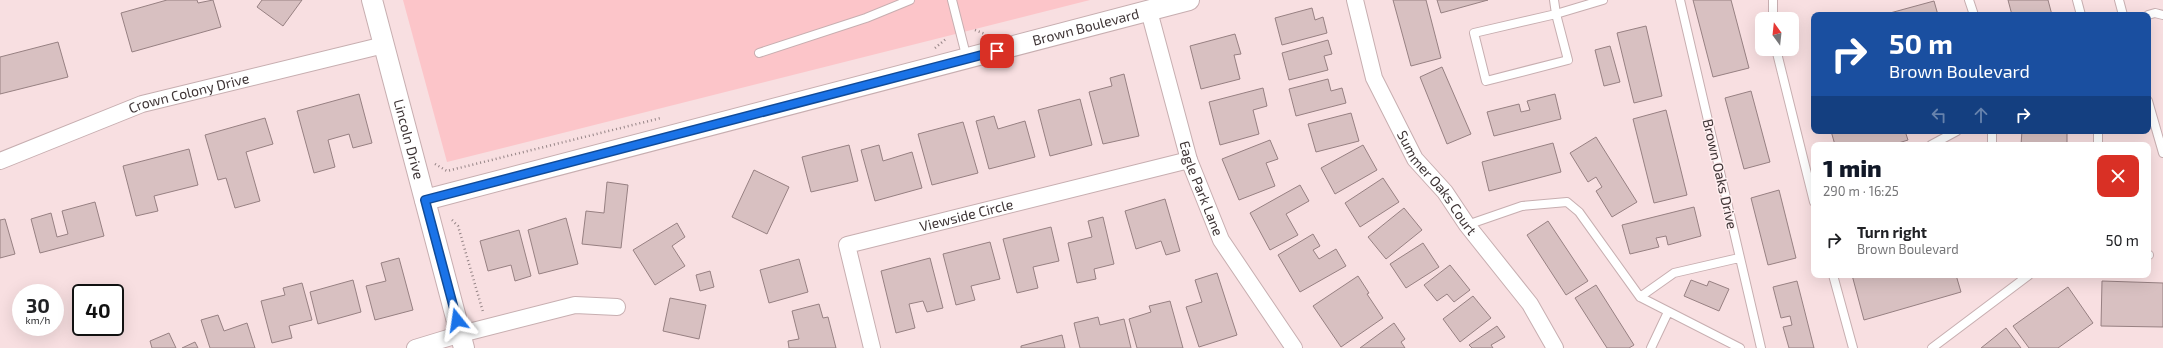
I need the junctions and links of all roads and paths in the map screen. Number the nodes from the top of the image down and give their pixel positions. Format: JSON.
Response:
{"nodes":[{"id":1,"x":372,"y":0,"type":"edge"},
{"id":2,"x":910,"y":0,"type":"edge"},
{"id":3,"x":952,"y":0,"type":"edge"},
{"id":4,"x":1355,"y":0,"type":"edge"},
{"id":5,"x":1554,"y":0,"type":"edge"},
{"id":6,"x":1603,"y":0,"type":"edge"},
{"id":7,"x":1680,"y":0,"type":"edge"},
{"id":8,"x":1773,"y":0,"type":"edge"},
{"id":9,"x":1969,"y":0,"type":"edge"},
{"id":10,"x":2077,"y":0,"type":"edge"},
{"id":11,"x":2119,"y":0,"type":"edge"},
{"id":12,"x":1183,"y":1,"type":"edge"},
{"id":13,"x":1149,"y":11,"type":"junction"},
{"id":14,"x":1773,"y":12,"type":"edge"},
{"id":15,"x":1973,"y":12,"type":"edge"},
{"id":16,"x":2080,"y":12,"type":"edge"},
{"id":17,"x":2122,"y":12,"type":"edge"},
{"id":18,"x":1556,"y":14,"type":"junction"},
{"id":19,"x":2151,"y":14,"type":"edge"},
{"id":20,"x":2163,"y":15,"type":"edge"},
{"id":21,"x":946,"y":39,"type":"dead end"},
{"id":22,"x":384,"y":45,"type":"junction"},
{"id":23,"x":934,"y":49,"type":"dead end"},
{"id":24,"x":759,"y":53,"type":"dead end"},
{"id":25,"x":1778,"y":56,"type":"edge"},
{"id":26,"x":967,"y":59,"type":"junction"},
{"id":27,"x":2151,"y":111,"type":"edge"},
{"id":28,"x":669,"y":116,"type":"dead end"},
{"id":29,"x":1951,"y":134,"type":"edge"},
{"id":30,"x":1937,"y":142,"type":"edge"},
{"id":31,"x":2163,"y":153,"type":"edge"},
{"id":32,"x":1189,"y":160,"type":"junction"},
{"id":33,"x":0,"y":161,"type":"edge"},
{"id":34,"x":436,"y":166,"type":"dead end"},
{"id":35,"x":1811,"y":189,"type":"edge"},
{"id":36,"x":425,"y":200,"type":"junction"},
{"id":37,"x":452,"y":220,"type":"dead end"},
{"id":38,"x":1467,"y":225,"type":"junction"},
{"id":39,"x":1739,"y":258,"type":"junction"},
{"id":40,"x":1834,"y":278,"type":"edge"},
{"id":41,"x":2025,"y":278,"type":"edge"},
{"id":42,"x":1640,"y":297,"type":"junction"},
{"id":43,"x":617,"y":308,"type":"dead end"},
{"id":44,"x":1668,"y":312,"type":"junction"},
{"id":45,"x":484,"y":315,"type":"dead end"},
{"id":46,"x":463,"y":341,"type":"edge"},
{"id":47,"x":1291,"y":347,"type":"edge"},
{"id":48,"x":415,"y":348,"type":"edge"},
{"id":49,"x":872,"y":348,"type":"edge"},
{"id":50,"x":1555,"y":348,"type":"edge"},
{"id":51,"x":1651,"y":348,"type":"edge"},
{"id":52,"x":1740,"y":348,"type":"edge"},
{"id":53,"x":1761,"y":348,"type":"edge"},
{"id":54,"x":1853,"y":348,"type":"edge"},
{"id":55,"x":1932,"y":348,"type":"edge"}],
"edges":[{"from":1,"to":22,"type":"street","name":"Lincoln Drive"},
{"from":2,"to":24,"type":"lane"},
{"from":3,"to":26,"type":"lane"},
{"from":4,"to":38,"type":"street","name":"Summer Oaks Court"},
{"from":5,"to":18,"type":"lane"},
{"from":6,"to":18,"type":"lane"},
{"from":7,"to":39,"type":"lane","name":"Brown Oaks Drive"},
{"from":8,"to":14,"type":"lane"},
{"from":9,"to":15,"type":"lane"},
{"from":10,"to":16,"type":"lane"},
{"from":11,"to":17,"type":"lane"},
{"from":12,"to":13,"type":"street","name":"Brown Boulevard"},
{"from":13,"to":26,"type":"street","name":"Brown Boulevard"},
{"from":13,"to":32,"type":"street","name":"Eagle Park Lane"},
{"from":18,"to":18,"type":"lane"},
{"from":19,"to":20,"type":"lane"},
{"from":21,"to":23,"type":"path"},
{"from":22,"to":33,"type":"street","name":"Crown Colony Drive"},
{"from":22,"to":36,"type":"street","name":"Lincoln Drive"},
{"from":25,"to":35,"type":"lane"},
{"from":26,"to":36,"type":"street","name":"Brown Boulevard"},
{"from":27,"to":31,"type":"lane"},
{"from":28,"to":34,"type":"path"},
{"from":29,"to":30,"type":"lane"},
{"from":32,"to":47,"type":"street","name":"Eagle Park Lane"},
{"from":32,"to":49,"type":"street","name":"Viewside Circle"},
{"from":36,"to":46,"type":"street","name":"Lincoln Drive"},
{"from":37,"to":45,"type":"path"},
{"from":38,"to":42,"type":"lane"},
{"from":38,"to":50,"type":"street","name":"Summer Oaks Court"},
{"from":39,"to":42,"type":"lane"},
{"from":39,"to":53,"type":"lane","name":"Brown Oaks Drive"},
{"from":40,"to":54,"type":"lane"},
{"from":41,"to":55,"type":"lane"},
{"from":42,"to":44,"type":"lane"},
{"from":43,"to":46,"type":"street"},
{"from":44,"to":51,"type":"lane"},
{"from":44,"to":52,"type":"lane"},
{"from":46,"to":48,"type":"street"}]}
